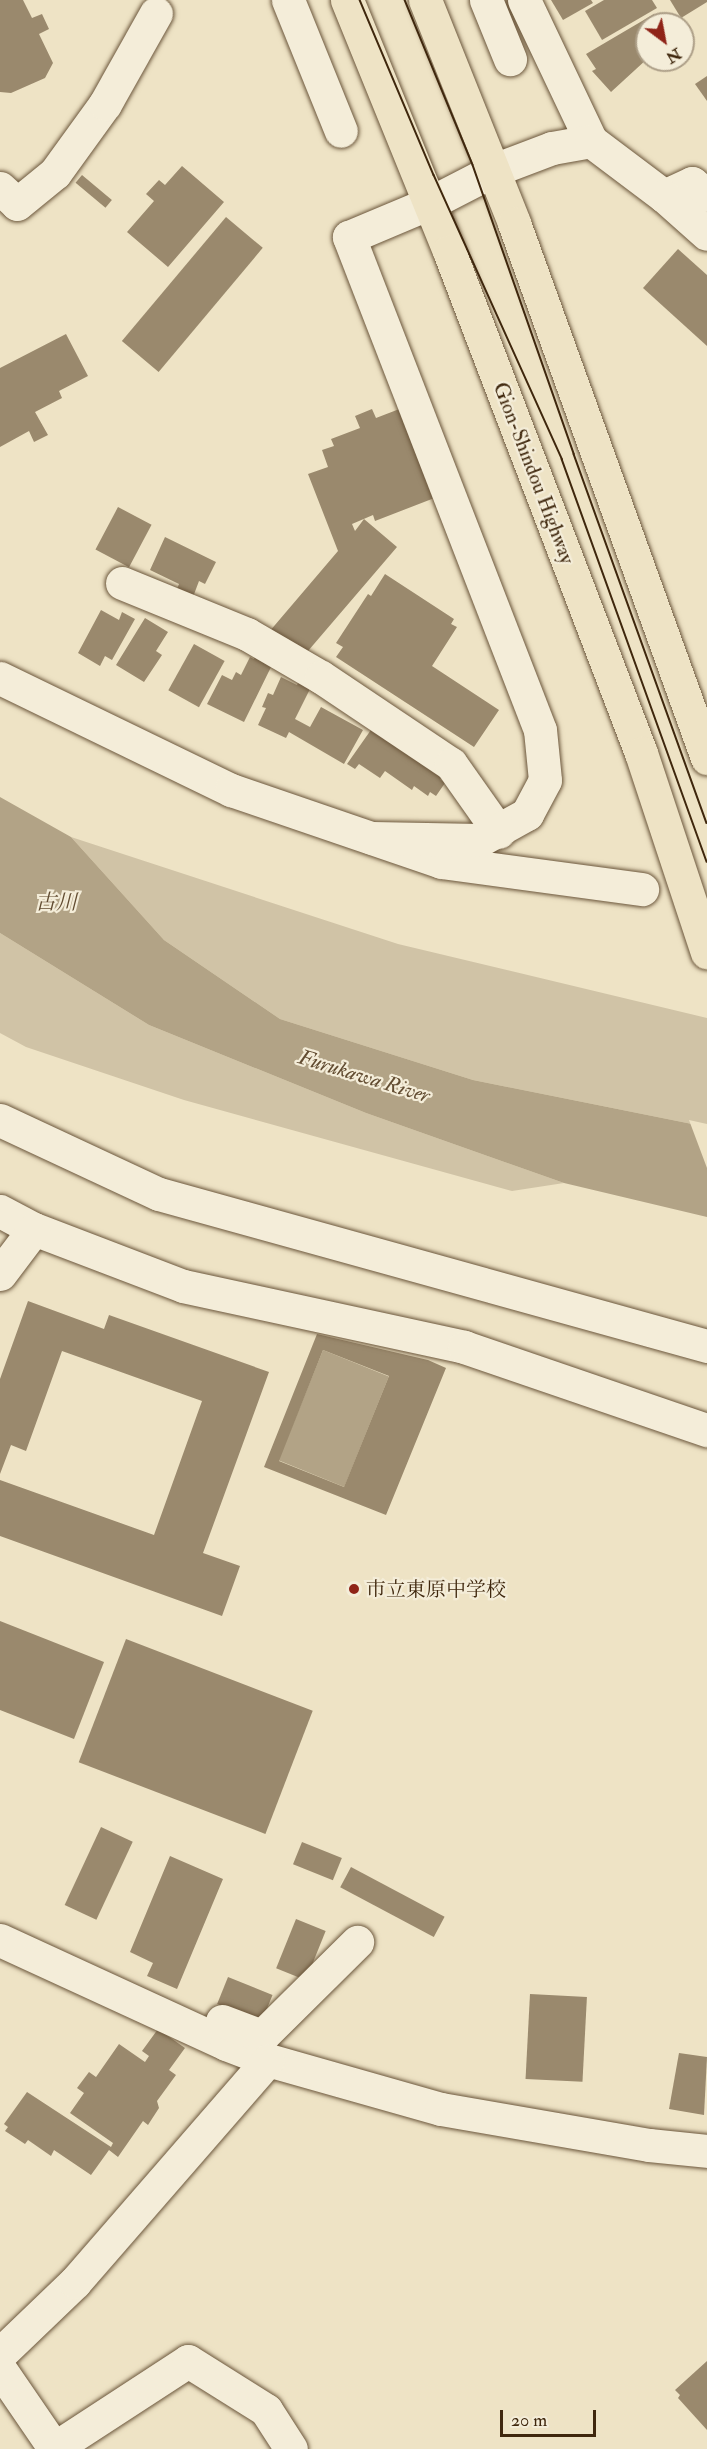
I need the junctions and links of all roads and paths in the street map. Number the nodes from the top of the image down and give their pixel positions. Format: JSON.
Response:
{"nodes":[{"id":1,"x":288,"y":0,"type":"edge"},
{"id":2,"x":347,"y":0,"type":"edge"},
{"id":3,"x":425,"y":0,"type":"edge"},
{"id":4,"x":486,"y":0,"type":"edge"},
{"id":5,"x":524,"y":0,"type":"edge"},
{"id":6,"x":156,"y":13,"type":"dead end"},
{"id":7,"x":510,"y":59,"type":"dead end"},
{"id":8,"x":341,"y":131,"type":"dead end"},
{"id":9,"x":591,"y":141,"type":"junction"},
{"id":10,"x":494,"y":170,"type":"junction"},
{"id":11,"x":707,"y":195,"type":"edge"},
{"id":12,"x":664,"y":196,"type":"junction"},
{"id":13,"x":430,"y":203,"type":"junction"},
{"id":14,"x":6,"y":205,"type":"edge"},
{"id":15,"x":707,"y":234,"type":"edge"},
{"id":16,"x":122,"y":583,"type":"dead end"},
{"id":17,"x":0,"y":678,"type":"edge"},
{"id":18,"x":707,"y":758,"type":"edge"},
{"id":19,"x":499,"y":832,"type":"junction"},
{"id":20,"x":372,"y":838,"type":"junction"},
{"id":21,"x":642,"y":889,"type":"dead end"},
{"id":22,"x":706,"y":949,"type":"edge"},
{"id":23,"x":0,"y":1120,"type":"edge"},
{"id":24,"x":0,"y":1212,"type":"edge"},
{"id":25,"x":34,"y":1229,"type":"junction"},
{"id":26,"x":0,"y":1274,"type":"edge"},
{"id":27,"x":707,"y":1346,"type":"edge"},
{"id":28,"x":707,"y":1430,"type":"edge"},
{"id":29,"x":0,"y":1940,"type":"edge"},
{"id":30,"x":357,"y":1942,"type":"dead end"},
{"id":31,"x":203,"y":2034,"type":"junction"},
{"id":32,"x":268,"y":2060,"type":"junction"},
{"id":33,"x":707,"y":2151,"type":"edge"},
{"id":34,"x":0,"y":2354,"type":"edge"},
{"id":35,"x":0,"y":2369,"type":"edge"},
{"id":36,"x":53,"y":2449,"type":"edge"},
{"id":37,"x":291,"y":2449,"type":"edge"}],
"edges":[{"from":1,"to":8,"type":"street"},
{"from":2,"to":13,"type":"highway","name":"Gion-Shindou Highway"},
{"from":3,"to":10,"type":"highway"},
{"from":4,"to":7,"type":"street"},
{"from":5,"to":9,"type":"street"},
{"from":6,"to":14,"type":"street"},
{"from":9,"to":10,"type":"street"},
{"from":9,"to":12,"type":"street"},
{"from":10,"to":13,"type":"street"},
{"from":10,"to":18,"type":"highway"},
{"from":11,"to":12,"type":"street"},
{"from":12,"to":15,"type":"street"},
{"from":13,"to":19,"type":"street"},
{"from":13,"to":22,"type":"highway","name":"Gion-Shindou Highway"},
{"from":16,"to":19,"type":"street"},
{"from":17,"to":20,"type":"street"},
{"from":19,"to":20,"type":"street"},
{"from":20,"to":21,"type":"street"},
{"from":23,"to":27,"type":"street"},
{"from":24,"to":25,"type":"street"},
{"from":25,"to":26,"type":"street"},
{"from":25,"to":28,"type":"street"},
{"from":29,"to":31,"type":"street"},
{"from":30,"to":31,"type":"street"},
{"from":31,"to":32,"type":"street"},
{"from":32,"to":33,"type":"street"},
{"from":32,"to":34,"type":"street"},
{"from":35,"to":36,"type":"street"},
{"from":36,"to":37,"type":"street"}]}
